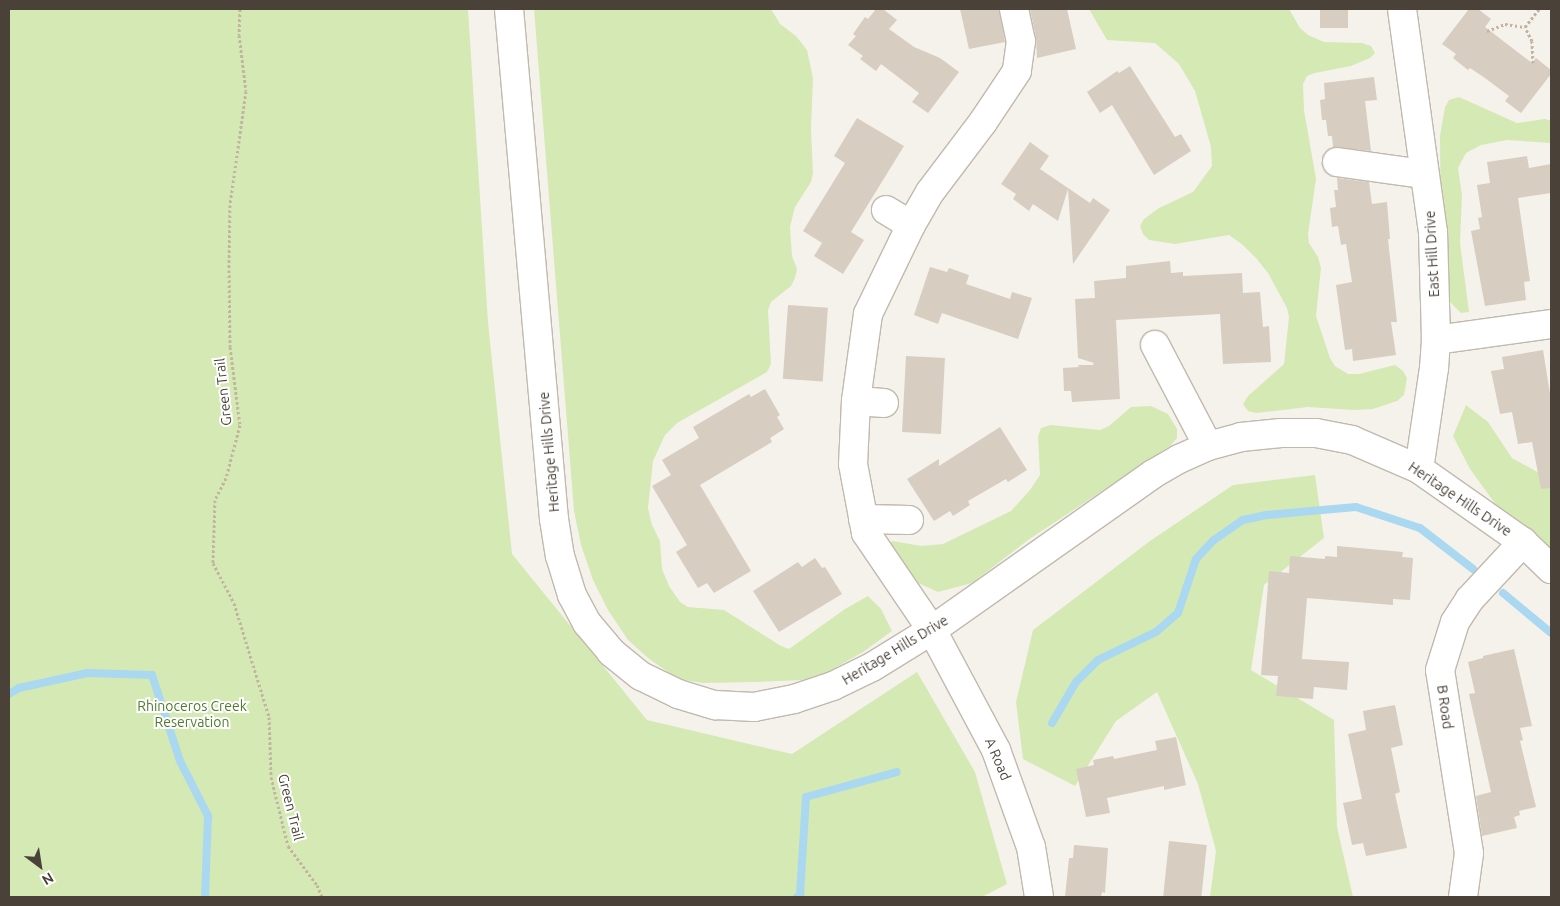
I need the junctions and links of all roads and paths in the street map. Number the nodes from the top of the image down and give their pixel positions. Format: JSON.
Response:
{"nodes":[{"id":1,"x":240,"y":9,"type":"edge"},
{"id":2,"x":509,"y":9,"type":"edge"},
{"id":3,"x":1014,"y":9,"type":"edge"},
{"id":4,"x":1402,"y":9,"type":"edge"},
{"id":5,"x":1539,"y":9,"type":"edge"},
{"id":6,"x":1526,"y":26,"type":"junction"},
{"id":7,"x":1486,"y":31,"type":"dead end"},
{"id":8,"x":1533,"y":63,"type":"dead end"},
{"id":9,"x":1336,"y":162,"type":"dead end"},
{"id":10,"x":1424,"y":174,"type":"junction"},
{"id":11,"x":886,"y":210,"type":"dead end"},
{"id":12,"x":911,"y":225,"type":"junction"},
{"id":13,"x":1551,"y":324,"type":"edge"},
{"id":14,"x":1436,"y":340,"type":"junction"},
{"id":15,"x":1155,"y":345,"type":"dead end"},
{"id":16,"x":856,"y":401,"type":"junction"},
{"id":17,"x":884,"y":403,"type":"dead end"},
{"id":18,"x":1208,"y":446,"type":"junction"},
{"id":19,"x":1419,"y":469,"type":"junction"},
{"id":20,"x":864,"y":519,"type":"junction"},
{"id":21,"x":909,"y":520,"type":"dead end"},
{"id":22,"x":1523,"y":542,"type":"junction"},
{"id":23,"x":1551,"y":569,"type":"edge"},
{"id":24,"x":932,"y":630,"type":"junction"},
{"id":25,"x":322,"y":897,"type":"edge"},
{"id":26,"x":1039,"y":897,"type":"edge"},
{"id":27,"x":1463,"y":897,"type":"edge"}],
"edges":[{"from":1,"to":25,"type":"path","name":"Green Trail"},
{"from":2,"to":24,"type":"street","name":"Heritage Hills Drive"},
{"from":3,"to":12,"type":"street","name":"A Road"},
{"from":4,"to":10,"type":"street","name":"East Hill Drive"},
{"from":5,"to":6,"type":"path"},
{"from":6,"to":7,"type":"path"},
{"from":6,"to":8,"type":"path"},
{"from":9,"to":10,"type":"street"},
{"from":10,"to":14,"type":"street","name":"East Hill Drive"},
{"from":11,"to":12,"type":"street"},
{"from":12,"to":16,"type":"street","name":"A Road"},
{"from":13,"to":14,"type":"street"},
{"from":14,"to":19,"type":"street","name":"East Hill Drive"},
{"from":15,"to":18,"type":"street"},
{"from":16,"to":17,"type":"street"},
{"from":16,"to":20,"type":"street","name":"A Road"},
{"from":18,"to":19,"type":"street","name":"Heritage Hills Drive"},
{"from":18,"to":24,"type":"street","name":"Heritage Hills Drive"},
{"from":19,"to":22,"type":"street","name":"Heritage Hills Drive"},
{"from":20,"to":21,"type":"street"},
{"from":20,"to":24,"type":"street","name":"A Road"},
{"from":22,"to":23,"type":"street","name":"Heritage Hills Drive"},
{"from":22,"to":27,"type":"street","name":"B Road"},
{"from":24,"to":26,"type":"street","name":"A Road"}]}
